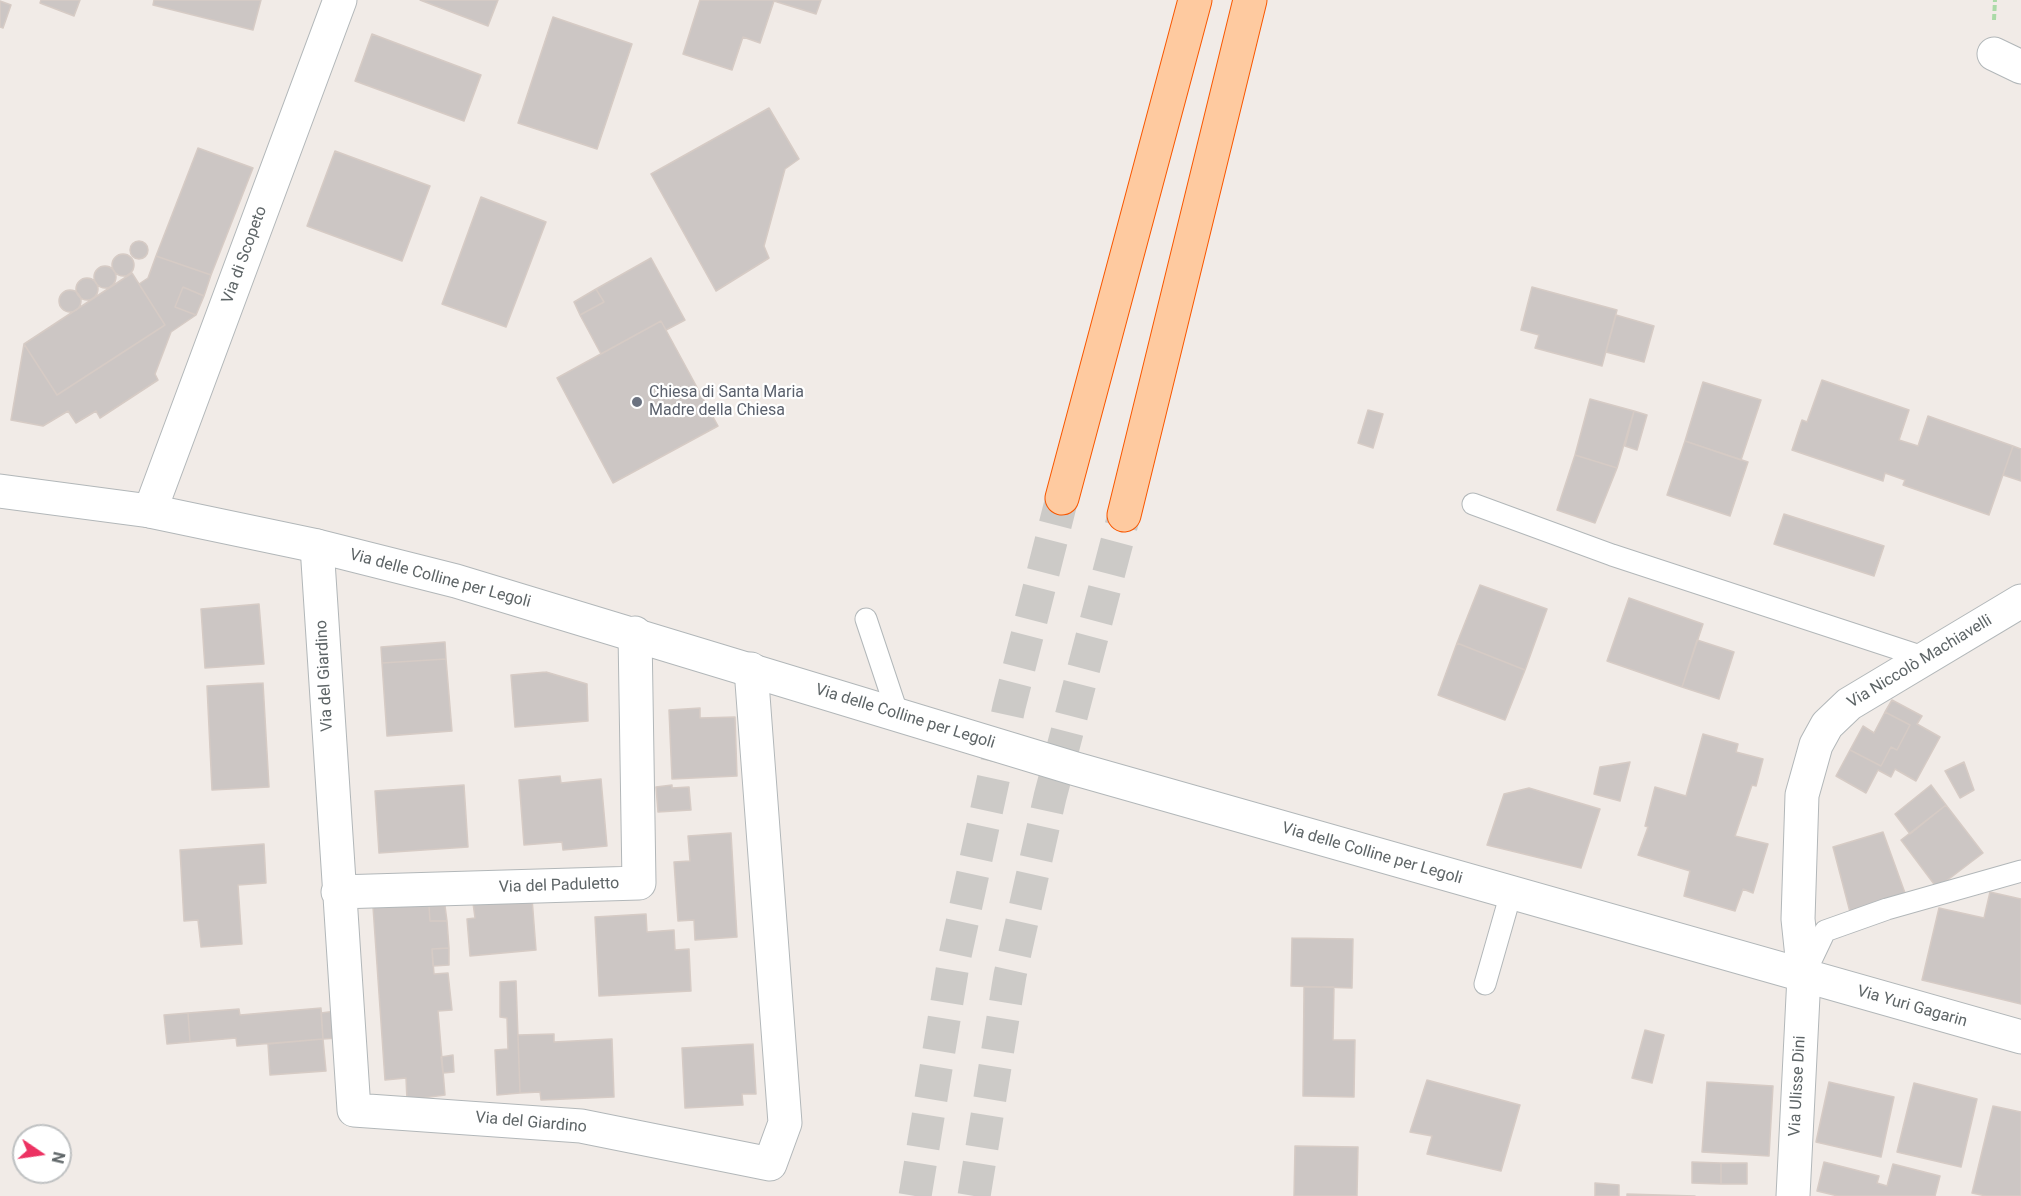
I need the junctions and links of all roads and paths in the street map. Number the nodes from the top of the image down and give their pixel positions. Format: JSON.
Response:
{"nodes":[{"id":1,"x":340,"y":0,"type":"edge"},
{"id":2,"x":1195,"y":0,"type":"edge"},
{"id":3,"x":1250,"y":0,"type":"edge"},
{"id":4,"x":0,"y":491,"type":"edge"},
{"id":5,"x":1062,"y":498,"type":"tunnel mouth"},
{"id":6,"x":1473,"y":504,"type":"dead end"},
{"id":7,"x":150,"y":511,"type":"junction"},
{"id":8,"x":1124,"y":515,"type":"tunnel mouth"},
{"id":9,"x":317,"y":546,"type":"junction"},
{"id":10,"x":2021,"y":601,"type":"edge"},
{"id":11,"x":866,"y":619,"type":"dead end"},
{"id":12,"x":635,"y":633,"type":"junction"},
{"id":13,"x":1926,"y":658,"type":"junction"},
{"id":14,"x":751,"y":669,"type":"junction"},
{"id":15,"x":898,"y":715,"type":"junction"},
{"id":16,"x":2021,"y":871,"type":"edge"},
{"id":17,"x":338,"y":892,"type":"junction"},
{"id":18,"x":1511,"y":893,"type":"junction"},
{"id":19,"x":1804,"y":976,"type":"junction"},
{"id":20,"x":1485,"y":984,"type":"dead end"},
{"id":21,"x":2021,"y":1037,"type":"edge"},
{"id":22,"x":1793,"y":1196,"type":"edge"}],
"edges":[{"from":1,"to":7,"type":"street","name":"Via di Scopeto"},
{"from":2,"to":5,"type":"highway"},
{"from":3,"to":8,"type":"highway"},
{"from":4,"to":7,"type":"street","name":"Via delle Colline per Legoli"},
{"from":6,"to":13,"type":"lane"},
{"from":7,"to":9,"type":"street","name":"Via delle Colline per Legoli"},
{"from":9,"to":12,"type":"street","name":"Via delle Colline per Legoli"},
{"from":9,"to":17,"type":"street","name":"Via del Giardino"},
{"from":10,"to":13,"type":"street","name":"Via Niccolò Machiavelli"},
{"from":11,"to":15,"type":"lane"},
{"from":12,"to":14,"type":"street","name":"Via delle Colline per Legoli"},
{"from":12,"to":17,"type":"street","name":"Via del Paduletto"},
{"from":13,"to":19,"type":"street","name":"Via Niccolò Machiavelli"},
{"from":14,"to":15,"type":"street","name":"Via delle Colline per Legoli"},
{"from":14,"to":17,"type":"street","name":"Via del Giardino"},
{"from":15,"to":18,"type":"street","name":"Via delle Colline per Legoli"},
{"from":16,"to":19,"type":"lane"},
{"from":18,"to":19,"type":"street","name":"Via delle Colline per Legoli"},
{"from":18,"to":20,"type":"lane"},
{"from":19,"to":21,"type":"street","name":"Via Yuri Gagarin"},
{"from":19,"to":22,"type":"street","name":"Via Ulisse Dini"}]}
